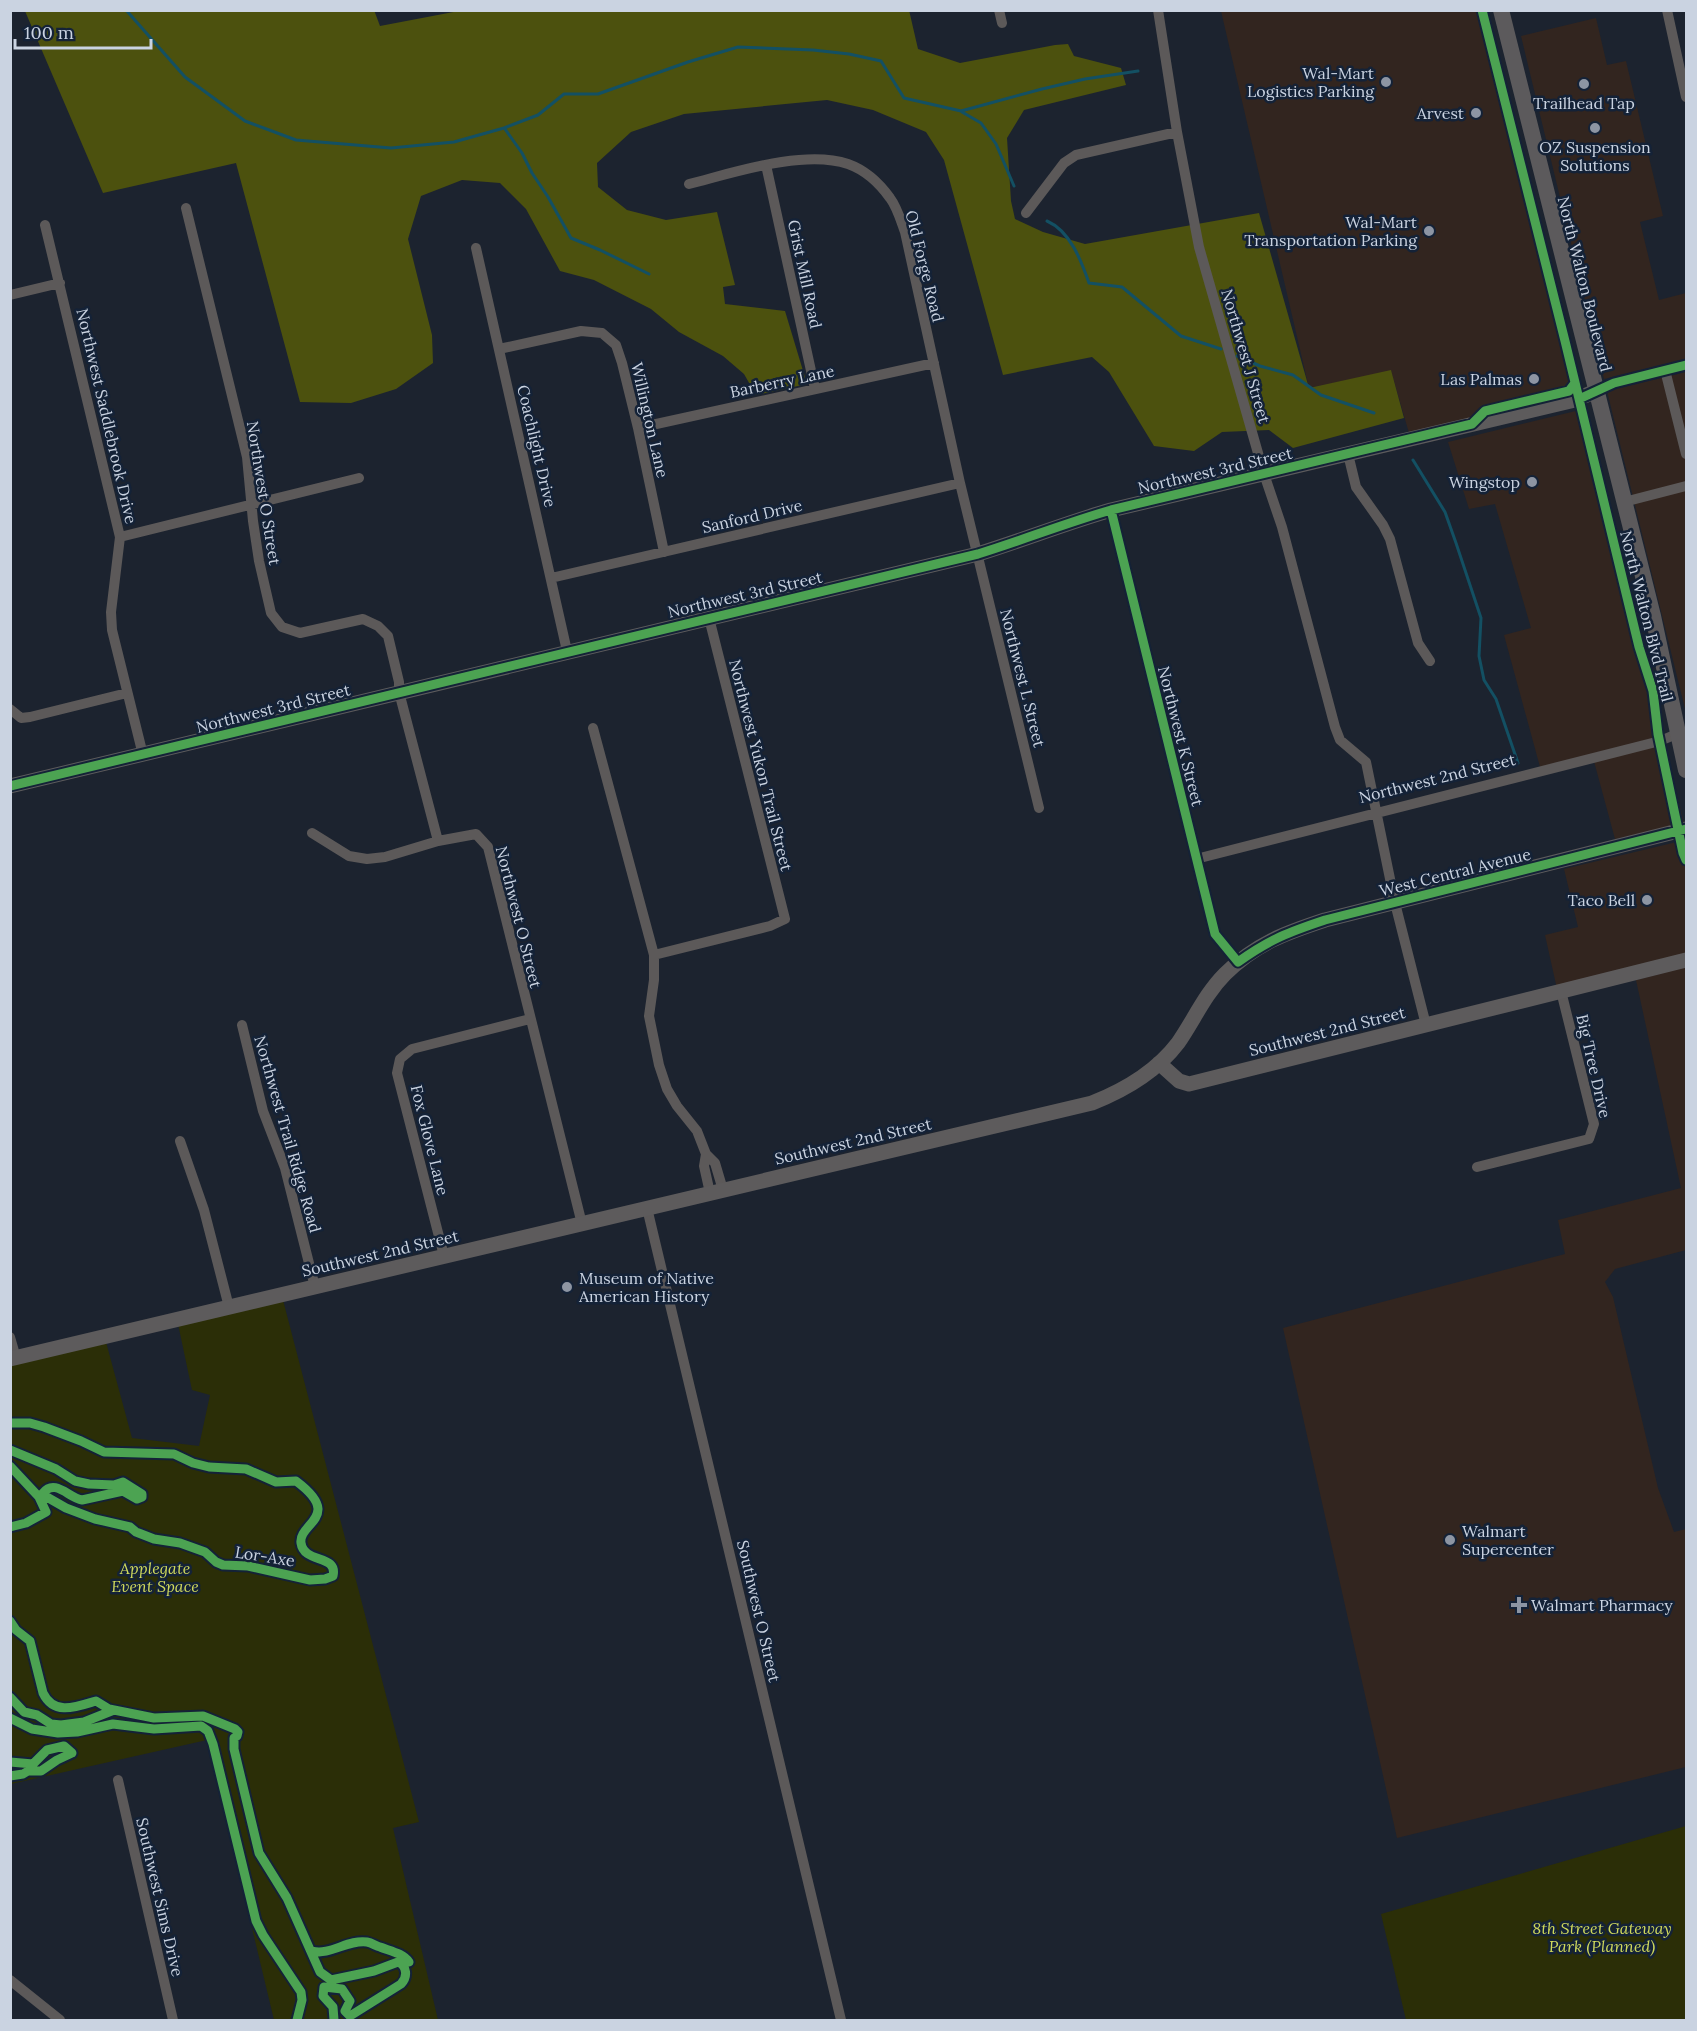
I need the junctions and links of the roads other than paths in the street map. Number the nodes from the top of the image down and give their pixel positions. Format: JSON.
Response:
{"nodes":[{"id":1,"x":999,"y":10,"type":"edge"},
{"id":2,"x":1158,"y":10,"type":"edge"},
{"id":3,"x":1501,"y":10,"type":"edge"},
{"id":4,"x":1667,"y":10,"type":"edge"},
{"id":5,"x":1002,"y":23,"type":"dead end"},
{"id":6,"x":1686,"y":97,"type":"edge"},
{"id":7,"x":1177,"y":132,"type":"junction"},
{"id":8,"x":766,"y":165,"type":"junction"},
{"id":9,"x":689,"y":184,"type":"dead end"},
{"id":10,"x":186,"y":208,"type":"dead end"},
{"id":11,"x":1026,"y":213,"type":"dead end"},
{"id":12,"x":45,"y":225,"type":"dead end"},
{"id":13,"x":476,"y":248,"type":"dead end"},
{"id":14,"x":60,"y":283,"type":"junction"},
{"id":15,"x":10,"y":295,"type":"edge"},
{"id":16,"x":499,"y":349,"type":"junction"},
{"id":17,"x":934,"y":363,"type":"junction"},
{"id":18,"x":1686,"y":365,"type":"edge"},
{"id":19,"x":1665,"y":370,"type":"junction"},
{"id":20,"x":815,"y":389,"type":"junction"},
{"id":21,"x":1596,"y":391,"type":"junction"},
{"id":22,"x":638,"y":428,"type":"junction"},
{"id":23,"x":1348,"y":454,"type":"junction"},
{"id":24,"x":1686,"y":454,"type":"edge"},
{"id":25,"x":1264,"y":474,"type":"junction"},
{"id":26,"x":359,"y":478,"type":"dead end"},
{"id":27,"x":960,"y":483,"type":"junction"},
{"id":28,"x":1686,"y":486,"type":"edge"},
{"id":29,"x":1624,"y":502,"type":"junction"},
{"id":30,"x":252,"y":504,"type":"junction"},
{"id":31,"x":1111,"y":510,"type":"junction"},
{"id":32,"x":120,"y":537,"type":"junction"},
{"id":33,"x":664,"y":552,"type":"junction"},
{"id":34,"x":978,"y":554,"type":"junction"},
{"id":35,"x":551,"y":578,"type":"junction"},
{"id":36,"x":709,"y":618,"type":"junction"},
{"id":37,"x":567,"y":651,"type":"junction"},
{"id":38,"x":1430,"y":661,"type":"dead end"},
{"id":39,"x":399,"y":692,"type":"junction"},
{"id":40,"x":127,"y":693,"type":"junction"},
{"id":41,"x":10,"y":710,"type":"edge"},
{"id":42,"x":593,"y":728,"type":"dead end"},
{"id":43,"x":1683,"y":732,"type":"edge"},
{"id":44,"x":143,"y":755,"type":"junction"},
{"id":45,"x":1686,"y":770,"type":"edge"},
{"id":46,"x":10,"y":786,"type":"edge"},
{"id":47,"x":1039,"y":808,"type":"dead end"},
{"id":48,"x":1377,"y":812,"type":"junction"},
{"id":49,"x":1686,"y":829,"type":"edge"},
{"id":50,"x":312,"y":833,"type":"dead end"},
{"id":51,"x":438,"y":841,"type":"junction"},
{"id":52,"x":1196,"y":859,"type":"junction"},
{"id":53,"x":1395,"y":903,"type":"junction"},
{"id":54,"x":654,"y":955,"type":"junction"},
{"id":55,"x":1686,"y":960,"type":"edge"},
{"id":56,"x":1238,"y":962,"type":"junction"},
{"id":57,"x":1562,"y":991,"type":"junction"},
{"id":58,"x":530,"y":1019,"type":"junction"},
{"id":59,"x":242,"y":1025,"type":"dead end"},
{"id":60,"x":1426,"y":1025,"type":"junction"},
{"id":61,"x":1159,"y":1063,"type":"junction"},
{"id":62,"x":180,"y":1141,"type":"dead end"},
{"id":63,"x":1477,"y":1167,"type":"dead end"},
{"id":64,"x":716,"y":1192,"type":"junction"},
{"id":65,"x":647,"y":1208,"type":"junction"},
{"id":66,"x":582,"y":1224,"type":"junction"},
{"id":67,"x":444,"y":1256,"type":"junction"},
{"id":68,"x":315,"y":1287,"type":"junction"},
{"id":69,"x":229,"y":1307,"type":"junction"},
{"id":70,"x":10,"y":1338,"type":"edge"},
{"id":71,"x":13,"y":1359,"type":"edge"},
{"id":72,"x":118,"y":1780,"type":"dead end"},
{"id":73,"x":10,"y":1980,"type":"edge"},
{"id":74,"x":60,"y":2020,"type":"edge"},
{"id":75,"x":173,"y":2020,"type":"edge"},
{"id":76,"x":841,"y":2020,"type":"edge"}],
"edges":[{"from":1,"to":5,"type":"street"},
{"from":2,"to":7,"type":"street","name":"Northwest J Street"},
{"from":3,"to":21,"type":"main road","name":"North Walton Boulevard"},
{"from":4,"to":6,"type":"street"},
{"from":7,"to":11,"type":"street"},
{"from":7,"to":25,"type":"street","name":"Northwest J Street"},
{"from":8,"to":9,"type":"street","name":"Old Forge Road"},
{"from":8,"to":17,"type":"street","name":"Old Forge Road"},
{"from":8,"to":20,"type":"street","name":"Grist Mill Road"},
{"from":10,"to":30,"type":"street","name":"Northwest O Street"},
{"from":12,"to":14,"type":"street","name":"Northwest Saddlebrook Drive"},
{"from":13,"to":16,"type":"street","name":"Coachlight Drive"},
{"from":14,"to":15,"type":"street"},
{"from":14,"to":32,"type":"street","name":"Northwest Saddlebrook Drive"},
{"from":16,"to":22,"type":"street","name":"Willington Lane"},
{"from":16,"to":35,"type":"street","name":"Coachlight Drive"},
{"from":17,"to":20,"type":"street","name":"Barberry Lane"},
{"from":17,"to":27,"type":"street","name":"Old Forge Road"},
{"from":18,"to":19,"type":"street","name":"Northwest 3rd Street"},
{"from":19,"to":21,"type":"street","name":"Northwest 3rd Street"},
{"from":19,"to":24,"type":"street"},
{"from":20,"to":22,"type":"street","name":"Barberry Lane"},
{"from":21,"to":23,"type":"street","name":"Northwest 3rd Street"},
{"from":21,"to":29,"type":"main road","name":"North Walton Boulevard"},
{"from":22,"to":33,"type":"street","name":"Willington Lane"},
{"from":23,"to":25,"type":"street","name":"Northwest 3rd Street"},
{"from":23,"to":38,"type":"street"},
{"from":25,"to":31,"type":"street","name":"Northwest 3rd Street"},
{"from":25,"to":48,"type":"street","name":"Northwest J Street"},
{"from":26,"to":30,"type":"street"},
{"from":27,"to":33,"type":"street","name":"Sanford Drive"},
{"from":27,"to":34,"type":"street","name":"Old Forge Road"},
{"from":28,"to":29,"type":"street"},
{"from":29,"to":43,"type":"main road","name":"North Walton Boulevard"},
{"from":30,"to":32,"type":"street"},
{"from":30,"to":39,"type":"street","name":"Northwest O Street"},
{"from":31,"to":34,"type":"street","name":"Northwest 3rd Street"},
{"from":31,"to":52,"type":"street","name":"Northwest K Street"},
{"from":32,"to":40,"type":"street","name":"Northwest Saddlebrook Drive"},
{"from":33,"to":35,"type":"street","name":"Sanford Drive"},
{"from":34,"to":36,"type":"street","name":"Northwest 3rd Street"},
{"from":34,"to":47,"type":"street","name":"Northwest L Street"},
{"from":35,"to":37,"type":"street","name":"Coachlight Drive"},
{"from":36,"to":37,"type":"street","name":"Northwest 3rd Street"},
{"from":36,"to":54,"type":"street","name":"Northwest Yukon Trail Street"},
{"from":37,"to":39,"type":"street","name":"Northwest 3rd Street"},
{"from":39,"to":44,"type":"street","name":"Northwest 3rd Street"},
{"from":39,"to":51,"type":"street","name":"Northwest O Street"},
{"from":40,"to":41,"type":"street"},
{"from":40,"to":44,"type":"street","name":"Northwest Saddlebrook Drive"},
{"from":42,"to":54,"type":"street"},
{"from":43,"to":45,"type":"main road","name":"North Walton Boulevard"},
{"from":43,"to":48,"type":"street","name":"Northwest 2nd Street"},
{"from":44,"to":46,"type":"street","name":"Northwest 3rd Street"},
{"from":48,"to":52,"type":"street","name":"Northwest 2nd Street"},
{"from":48,"to":53,"type":"street","name":"Northwest J Street"},
{"from":49,"to":53,"type":"street","name":"West Central Avenue"},
{"from":50,"to":51,"type":"street"},
{"from":51,"to":58,"type":"street","name":"Northwest O Street"},
{"from":52,"to":56,"type":"street","name":"Northwest K Street"},
{"from":53,"to":56,"type":"street","name":"West Central Avenue"},
{"from":53,"to":60,"type":"street","name":"Northwest J Street"},
{"from":54,"to":64,"type":"street"},
{"from":55,"to":57,"type":"street","name":"Southwest 2nd Street"},
{"from":56,"to":61,"type":"street","name":"West Central Avenue"},
{"from":57,"to":60,"type":"street","name":"Southwest 2nd Street"},
{"from":57,"to":63,"type":"street","name":"Big Tree Drive"},
{"from":58,"to":66,"type":"street","name":"Northwest O Street"},
{"from":58,"to":67,"type":"street","name":"Fox Glove Lane"},
{"from":59,"to":68,"type":"street","name":"Northwest Trail Ridge Road"},
{"from":60,"to":61,"type":"street","name":"Southwest 2nd Street"},
{"from":61,"to":64,"type":"street","name":"Southwest 2nd Street"},
{"from":62,"to":69,"type":"street"},
{"from":64,"to":65,"type":"street","name":"Southwest 2nd Street"},
{"from":65,"to":66,"type":"street","name":"Southwest 2nd Street"},
{"from":65,"to":76,"type":"street","name":"Southwest O Street"},
{"from":66,"to":67,"type":"street","name":"Southwest 2nd Street"},
{"from":67,"to":68,"type":"street","name":"Southwest 2nd Street"},
{"from":68,"to":69,"type":"street","name":"Southwest 2nd Street"},
{"from":69,"to":71,"type":"street","name":"Southwest 2nd Street"},
{"from":70,"to":71,"type":"street"},
{"from":72,"to":75,"type":"street","name":"Southwest Sims Drive"},
{"from":73,"to":74,"type":"street"}]}
